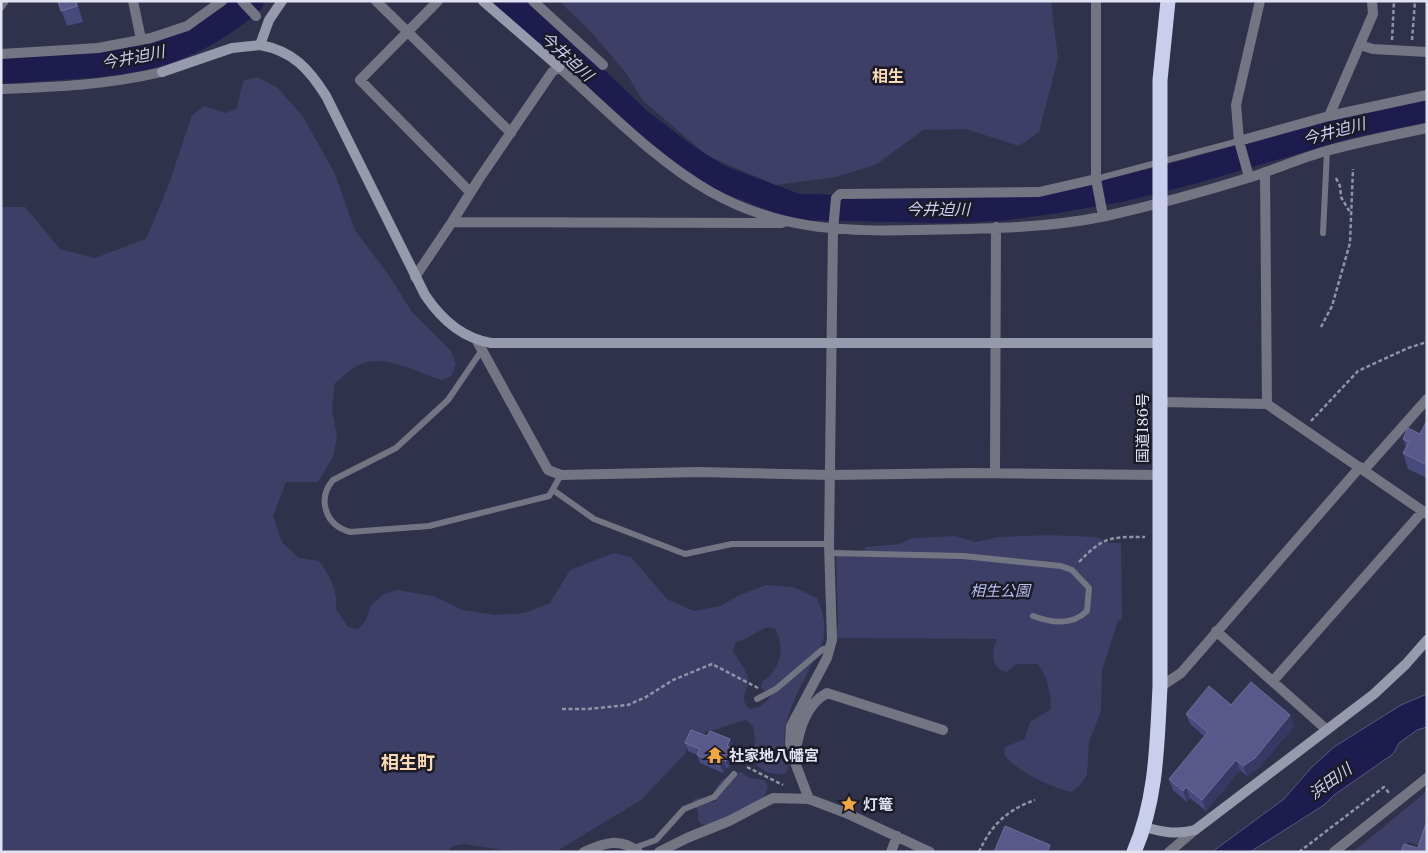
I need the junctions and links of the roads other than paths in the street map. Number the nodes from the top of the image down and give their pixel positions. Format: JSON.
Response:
{"nodes":[{"id":1,"x":6,"y":1,"type":"edge"},
{"id":2,"x":133,"y":1,"type":"edge"},
{"id":3,"x":222,"y":1,"type":"edge"},
{"id":4,"x":242,"y":1,"type":"edge"},
{"id":5,"x":282,"y":1,"type":"edge"},
{"id":6,"x":376,"y":1,"type":"edge"},
{"id":7,"x":438,"y":1,"type":"edge"},
{"id":8,"x":483,"y":1,"type":"edge"},
{"id":9,"x":533,"y":1,"type":"edge"},
{"id":10,"x":1096,"y":1,"type":"edge"},
{"id":11,"x":1168,"y":1,"type":"edge"},
{"id":12,"x":1260,"y":1,"type":"edge"},
{"id":13,"x":1372,"y":1,"type":"edge"},
{"id":14,"x":1,"y":8,"type":"edge"},
{"id":15,"x":256,"y":16,"type":"dead end"},
{"id":16,"x":408,"y":32,"type":"junction"},
{"id":17,"x":141,"y":40,"type":"junction"},
{"id":18,"x":260,"y":45,"type":"junction"},
{"id":19,"x":1360,"y":45,"type":"junction"},
{"id":20,"x":1427,"y":52,"type":"edge"},
{"id":21,"x":1,"y":54,"type":"edge"},
{"id":22,"x":603,"y":65,"type":"dead end"},
{"id":23,"x":559,"y":67,"type":"junction"},
{"id":24,"x":1,"y":89,"type":"edge"},
{"id":25,"x":1427,"y":95,"type":"edge"},
{"id":26,"x":1329,"y":116,"type":"junction"},
{"id":27,"x":1427,"y":128,"type":"edge"},
{"id":28,"x":511,"y":133,"type":"junction"},
{"id":29,"x":1240,"y":143,"type":"junction"},
{"id":30,"x":1327,"y":151,"type":"junction"},
{"id":31,"x":1159,"y":166,"type":"junction"},
{"id":32,"x":1265,"y":172,"type":"junction"},
{"id":33,"x":1248,"y":174,"type":"junction"},
{"id":34,"x":1096,"y":181,"type":"junction"},
{"id":35,"x":470,"y":192,"type":"junction"},
{"id":36,"x":1160,"y":198,"type":"junction"},
{"id":37,"x":1102,"y":212,"type":"junction"},
{"id":38,"x":452,"y":222,"type":"junction"},
{"id":39,"x":788,"y":223,"type":"junction"},
{"id":40,"x":833,"y":225,"type":"junction"},
{"id":41,"x":996,"y":227,"type":"junction"},
{"id":42,"x":1323,"y":233,"type":"dead end"},
{"id":43,"x":415,"y":277,"type":"junction"},
{"id":44,"x":832,"y":343,"type":"junction"},
{"id":45,"x":1158,"y":343,"type":"junction"},
{"id":46,"x":995,"y":344,"type":"junction"},
{"id":47,"x":479,"y":345,"type":"junction"},
{"id":48,"x":1427,"y":399,"type":"edge"},
{"id":49,"x":1160,"y":402,"type":"junction"},
{"id":50,"x":1267,"y":404,"type":"junction"},
{"id":51,"x":1362,"y":469,"type":"junction"},
{"id":52,"x":995,"y":473,"type":"junction"},
{"id":53,"x":561,"y":475,"type":"junction"},
{"id":54,"x":830,"y":475,"type":"junction"},
{"id":55,"x":1159,"y":475,"type":"junction"},
{"id":56,"x":553,"y":490,"type":"junction"},
{"id":57,"x":1425,"y":513,"type":"edge"},
{"id":58,"x":830,"y":549,"type":"junction"},
{"id":59,"x":1032,"y":616,"type":"dead end"},
{"id":60,"x":1216,"y":632,"type":"junction"},
{"id":61,"x":1427,"y":640,"type":"edge"},
{"id":62,"x":830,"y":648,"type":"junction"},
{"id":63,"x":1273,"y":681,"type":"junction"},
{"id":64,"x":1160,"y":687,"type":"junction"},
{"id":65,"x":757,"y":699,"type":"road end"},
{"id":66,"x":943,"y":730,"type":"dead end"},
{"id":67,"x":1327,"y":730,"type":"junction"},
{"id":68,"x":794,"y":760,"type":"junction"},
{"id":69,"x":734,"y":774,"type":"dead end"},
{"id":70,"x":1427,"y":778,"type":"edge"},
{"id":71,"x":809,"y":799,"type":"junction"},
{"id":72,"x":1144,"y":826,"type":"junction"},
{"id":73,"x":1195,"y":830,"type":"junction"},
{"id":74,"x":897,"y":836,"type":"junction"},
{"id":75,"x":636,"y":850,"type":"edge"},
{"id":76,"x":584,"y":852,"type":"edge"},
{"id":77,"x":659,"y":852,"type":"edge"},
{"id":78,"x":890,"y":852,"type":"edge"},
{"id":79,"x":930,"y":852,"type":"edge"},
{"id":80,"x":1134,"y":852,"type":"edge"},
{"id":81,"x":1168,"y":852,"type":"edge"},
{"id":82,"x":1334,"y":852,"type":"edge"}],
"edges":[{"from":1,"to":14,"type":"lane"},
{"from":2,"to":17,"type":"street"},
{"from":3,"to":17,"type":"street"},
{"from":4,"to":15,"type":"street"},
{"from":5,"to":18,"type":"street"},
{"from":6,"to":16,"type":"street"},
{"from":7,"to":16,"type":"street"},
{"from":8,"to":23,"type":"street"},
{"from":9,"to":22,"type":"street"},
{"from":10,"to":34,"type":"street"},
{"from":11,"to":31,"type":"highway","name":"国道186号"},
{"from":12,"to":29,"type":"street"},
{"from":13,"to":19,"type":"street"},
{"from":16,"to":28,"type":"street"},
{"from":16,"to":35,"type":"street"},
{"from":17,"to":21,"type":"street"},
{"from":18,"to":24,"type":"street"},
{"from":18,"to":43,"type":"street"},
{"from":19,"to":20,"type":"street"},
{"from":19,"to":26,"type":"street"},
{"from":23,"to":28,"type":"street"},
{"from":23,"to":39,"type":"street"},
{"from":25,"to":26,"type":"street"},
{"from":26,"to":29,"type":"street"},
{"from":27,"to":30,"type":"street"},
{"from":28,"to":35,"type":"street"},
{"from":29,"to":31,"type":"lane"},
{"from":29,"to":33,"type":"street"},
{"from":30,"to":32,"type":"street"},
{"from":30,"to":42,"type":"lane"},
{"from":31,"to":34,"type":"lane"},
{"from":31,"to":36,"type":"highway","name":"国道186号"},
{"from":32,"to":33,"type":"street"},
{"from":32,"to":50,"type":"street"},
{"from":33,"to":36,"type":"street"},
{"from":34,"to":37,"type":"street"},
{"from":34,"to":40,"type":"street"},
{"from":35,"to":38,"type":"street"},
{"from":36,"to":37,"type":"street"},
{"from":36,"to":45,"type":"highway","name":"国道186号"},
{"from":37,"to":41,"type":"street"},
{"from":38,"to":39,"type":"street"},
{"from":38,"to":43,"type":"street"},
{"from":39,"to":40,"type":"street"},
{"from":40,"to":41,"type":"street"},
{"from":40,"to":44,"type":"street"},
{"from":41,"to":46,"type":"street"},
{"from":43,"to":47,"type":"street"},
{"from":44,"to":46,"type":"street"},
{"from":44,"to":47,"type":"street"},
{"from":44,"to":54,"type":"street"},
{"from":45,"to":46,"type":"street"},
{"from":45,"to":49,"type":"highway","name":"国道186号"},
{"from":46,"to":52,"type":"street"},
{"from":47,"to":53,"type":"street"},
{"from":47,"to":56,"type":"lane"},
{"from":48,"to":51,"type":"street"},
{"from":49,"to":50,"type":"street"},
{"from":49,"to":55,"type":"highway","name":"国道186号"},
{"from":50,"to":51,"type":"street"},
{"from":51,"to":57,"type":"street"},
{"from":51,"to":60,"type":"street"},
{"from":52,"to":54,"type":"street"},
{"from":52,"to":55,"type":"street"},
{"from":53,"to":54,"type":"street"},
{"from":53,"to":56,"type":"lane"},
{"from":54,"to":58,"type":"street"},
{"from":55,"to":64,"type":"highway","name":"国道186号"},
{"from":56,"to":58,"type":"lane"},
{"from":57,"to":63,"type":"street"},
{"from":58,"to":59,"type":"lane"},
{"from":58,"to":62,"type":"street"},
{"from":60,"to":63,"type":"street"},
{"from":60,"to":64,"type":"street"},
{"from":61,"to":67,"type":"street"},
{"from":62,"to":65,"type":"lane"},
{"from":62,"to":68,"type":"street"},
{"from":63,"to":67,"type":"street"},
{"from":64,"to":72,"type":"highway","name":"国道186号"},
{"from":66,"to":68,"type":"street"},
{"from":67,"to":73,"type":"street"},
{"from":68,"to":71,"type":"street"},
{"from":69,"to":75,"type":"lane"},
{"from":70,"to":82,"type":"street"},
{"from":71,"to":74,"type":"street"},
{"from":71,"to":77,"type":"street"},
{"from":72,"to":73,"type":"street"},
{"from":72,"to":80,"type":"highway","name":"国道186号"},
{"from":73,"to":81,"type":"street"},
{"from":74,"to":78,"type":"street"},
{"from":74,"to":79,"type":"street"},
{"from":75,"to":76,"type":"street"}]}
